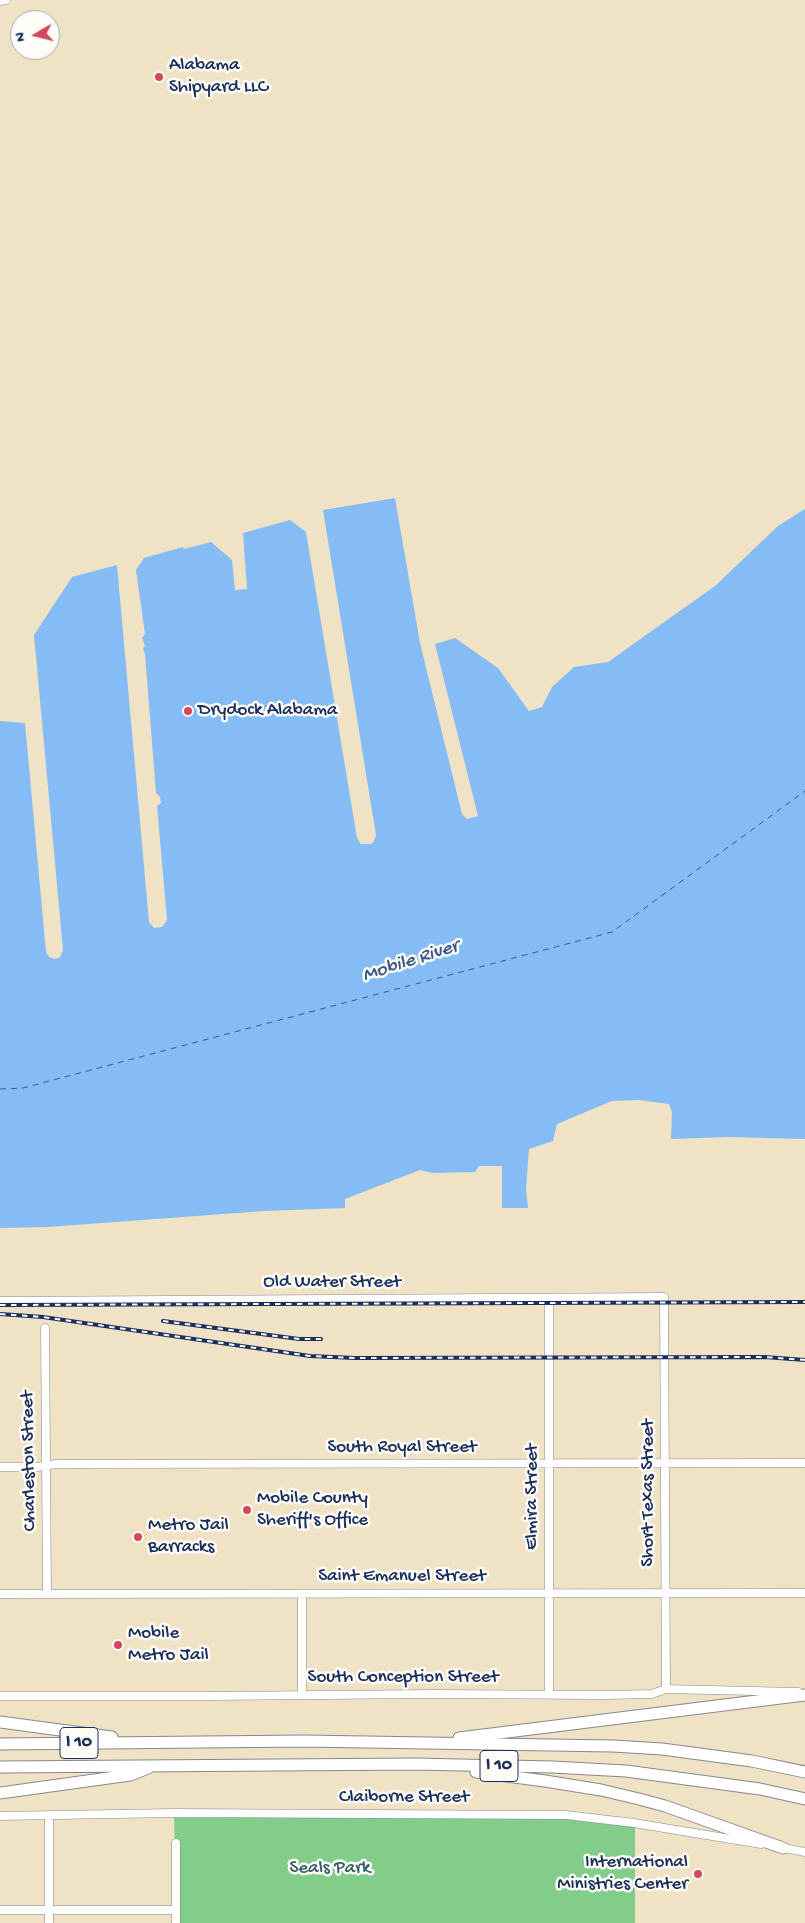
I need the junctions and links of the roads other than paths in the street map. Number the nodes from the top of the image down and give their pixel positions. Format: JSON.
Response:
{"nodes":[{"id":1,"x":6,"y":0,"type":"edge"},
{"id":2,"x":0,"y":1,"type":"edge"},
{"id":3,"x":664,"y":1297,"type":"joint"},
{"id":4,"x":549,"y":1299,"type":"junction"},
{"id":5,"x":0,"y":1301,"type":"edge"},
{"id":6,"x":45,"y":1328,"type":"dead end"},
{"id":7,"x":665,"y":1463,"type":"junction"},
{"id":8,"x":805,"y":1463,"type":"edge"},
{"id":9,"x":549,"y":1464,"type":"junction"},
{"id":10,"x":46,"y":1466,"type":"junction"},
{"id":11,"x":0,"y":1467,"type":"edge"},
{"id":12,"x":549,"y":1593,"type":"junction"},
{"id":13,"x":665,"y":1593,"type":"junction"},
{"id":14,"x":805,"y":1593,"type":"edge"},
{"id":15,"x":0,"y":1594,"type":"edge"},
{"id":16,"x":47,"y":1594,"type":"junction"},
{"id":17,"x":302,"y":1594,"type":"junction"},
{"id":18,"x":666,"y":1689,"type":"junction"},
{"id":19,"x":549,"y":1694,"type":"junction"},
{"id":20,"x":805,"y":1694,"type":"edge"},
{"id":21,"x":302,"y":1695,"type":"junction"},
{"id":22,"x":0,"y":1696,"type":"edge"},
{"id":23,"x":0,"y":1722,"type":"edge"},
{"id":24,"x":158,"y":1742,"type":"junction"},
{"id":25,"x":423,"y":1743,"type":"junction"},
{"id":26,"x":0,"y":1744,"type":"edge"},
{"id":27,"x":415,"y":1764,"type":"junction"},
{"id":28,"x":155,"y":1766,"type":"junction"},
{"id":29,"x":0,"y":1767,"type":"edge"},
{"id":30,"x":805,"y":1772,"type":"edge"},
{"id":31,"x":0,"y":1794,"type":"edge"},
{"id":32,"x":805,"y":1799,"type":"edge"},
{"id":33,"x":49,"y":1815,"type":"junction"},
{"id":34,"x":0,"y":1816,"type":"edge"},
{"id":35,"x":176,"y":1843,"type":"dead end"},
{"id":36,"x":783,"y":1848,"type":"junction"},
{"id":37,"x":805,"y":1852,"type":"edge"},
{"id":38,"x":0,"y":1910,"type":"edge"},
{"id":39,"x":49,"y":1910,"type":"junction"},
{"id":40,"x":176,"y":1910,"type":"junction"},
{"id":41,"x":49,"y":1923,"type":"edge"},
{"id":42,"x":176,"y":1923,"type":"edge"}],
"edges":[{"from":1,"to":2,"type":"street"},
{"from":3,"to":4,"type":"street","name":"Old Water Street"},
{"from":3,"to":7,"type":"street","name":"Short Texas Street"},
{"from":4,"to":5,"type":"street","name":"Old Water Street"},
{"from":4,"to":9,"type":"street","name":"Elmira Street"},
{"from":6,"to":10,"type":"street","name":"Charleston Street"},
{"from":7,"to":8,"type":"street","name":"South Royal Street"},
{"from":7,"to":9,"type":"street","name":"South Royal Street"},
{"from":7,"to":13,"type":"street","name":"Short Texas Street"},
{"from":9,"to":10,"type":"street","name":"South Royal Street"},
{"from":9,"to":12,"type":"street","name":"Elmira Street"},
{"from":10,"to":11,"type":"street","name":"South Royal Street"},
{"from":10,"to":16,"type":"street","name":"Charleston Street"},
{"from":12,"to":13,"type":"street","name":"Saint Emanuel Street"},
{"from":12,"to":17,"type":"street","name":"Saint Emanuel Street"},
{"from":12,"to":19,"type":"street","name":"Elmira Street"},
{"from":13,"to":14,"type":"street","name":"Saint Emanuel Street"},
{"from":13,"to":18,"type":"street","name":"Short Texas Street"},
{"from":15,"to":16,"type":"street","name":"Saint Emanuel Street"},
{"from":16,"to":17,"type":"street","name":"Saint Emanuel Street"},
{"from":17,"to":21,"type":"street"},
{"from":18,"to":19,"type":"street","name":"South Conception Street"},
{"from":18,"to":20,"type":"street","name":"South Conception Street"},
{"from":19,"to":21,"type":"street","name":"South Conception Street"},
{"from":20,"to":25,"type":"highway"},
{"from":21,"to":22,"type":"street","name":"South Conception Street"},
{"from":23,"to":24,"type":"highway"},
{"from":24,"to":25,"type":"highway","number":"I 10"},
{"from":24,"to":26,"type":"highway","number":"I 10"},
{"from":25,"to":30,"type":"highway","number":"I 10"},
{"from":27,"to":28,"type":"highway","number":"I 10"},
{"from":27,"to":32,"type":"highway","number":"I 10"},
{"from":27,"to":36,"type":"highway"},
{"from":28,"to":29,"type":"highway","number":"I 10"},
{"from":28,"to":31,"type":"highway"},
{"from":33,"to":34,"type":"street","name":"Claiborne Street"},
{"from":33,"to":36,"type":"street","name":"Claiborne Street"},
{"from":33,"to":39,"type":"street"},
{"from":35,"to":40,"type":"street"},
{"from":36,"to":37,"type":"street","name":"Claiborne Street"},
{"from":38,"to":39,"type":"street"},
{"from":39,"to":40,"type":"street"},
{"from":39,"to":41,"type":"street"},
{"from":40,"to":42,"type":"street"}]}
